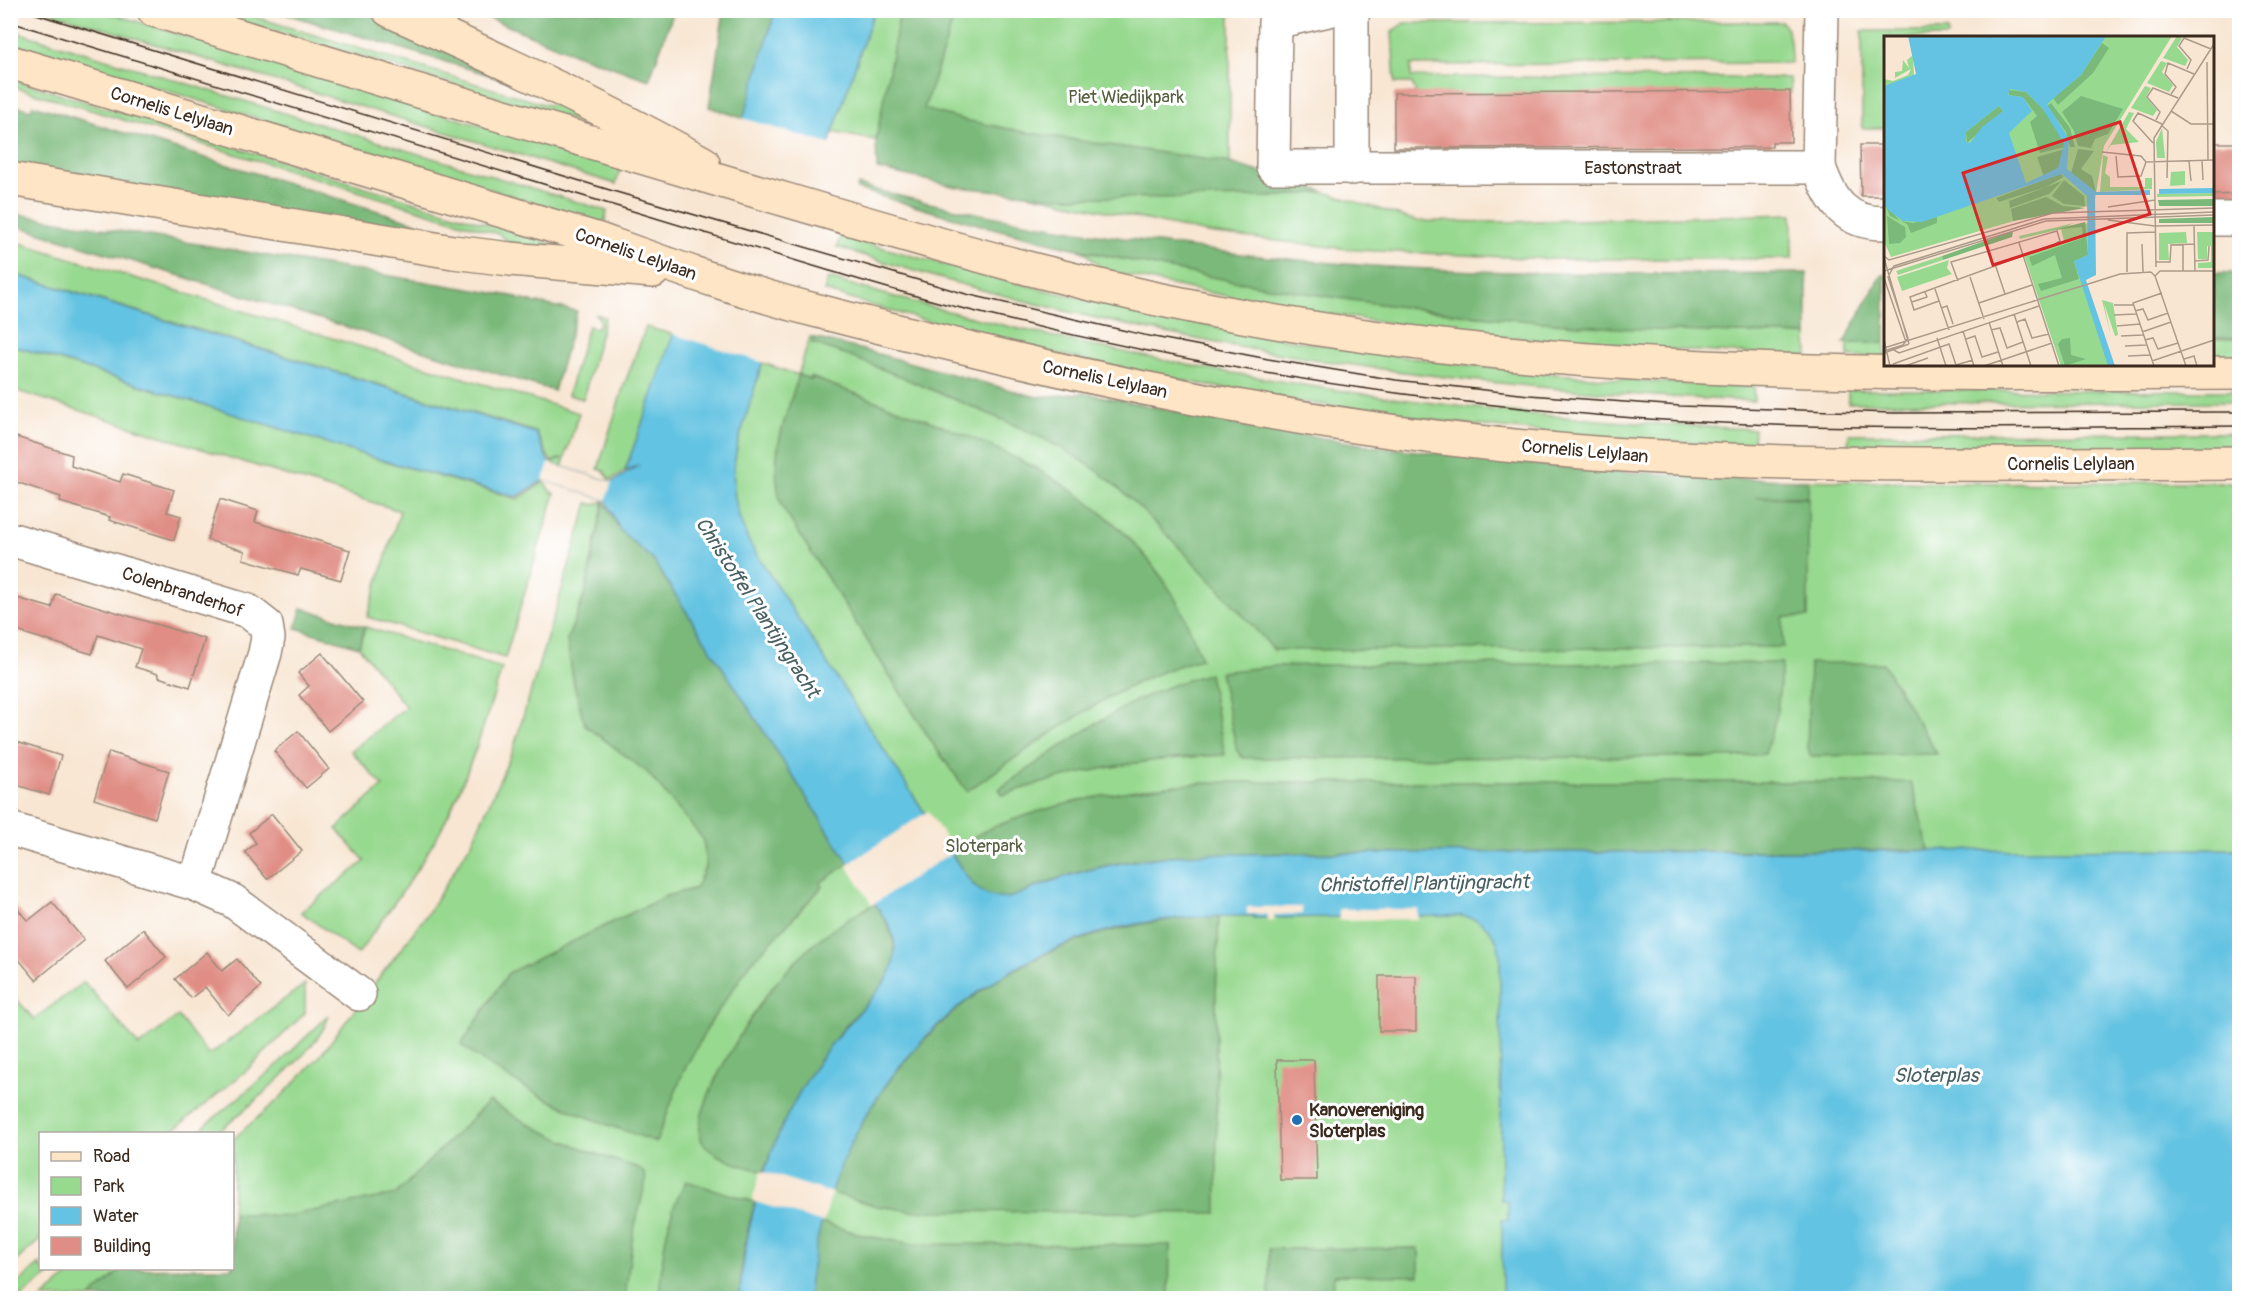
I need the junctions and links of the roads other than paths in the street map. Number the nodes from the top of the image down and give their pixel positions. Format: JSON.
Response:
{"nodes":[{"id":1,"x":154,"y":10,"type":"edge"},
{"id":2,"x":388,"y":10,"type":"edge"},
{"id":3,"x":1329,"y":10,"type":"edge"},
{"id":4,"x":1352,"y":10,"type":"edge"},
{"id":5,"x":1822,"y":10,"type":"edge"},
{"id":6,"x":10,"y":62,"type":"edge"},
{"id":7,"x":629,"y":139,"type":"junction"},
{"id":8,"x":1819,"y":167,"type":"junction"},
{"id":9,"x":1352,"y":168,"type":"junction"},
{"id":10,"x":10,"y":179,"type":"edge"},
{"id":11,"x":2214,"y":219,"type":"edge"},
{"id":12,"x":2240,"y":219,"type":"edge"},
{"id":13,"x":1884,"y":223,"type":"edge"},
{"id":14,"x":593,"y":254,"type":"junction"},
{"id":15,"x":2240,"y":373,"type":"edge"},
{"id":16,"x":2240,"y":463,"type":"edge"},
{"id":17,"x":10,"y":539,"type":"edge"},
{"id":18,"x":10,"y":829,"type":"edge"},
{"id":19,"x":195,"y":884,"type":"junction"},
{"id":20,"x":359,"y":994,"type":"dead end"}],
"edges":[{"from":1,"to":7,"type":"main road"},
{"from":2,"to":7,"type":"main road"},
{"from":3,"to":9,"type":"street","name":"Eastonstraat"},
{"from":4,"to":9,"type":"street"},
{"from":5,"to":8,"type":"street"},
{"from":6,"to":14,"type":"main road","name":"Cornelis Lelylaan"},
{"from":7,"to":15,"type":"main road"},
{"from":8,"to":9,"type":"street","name":"Eastonstraat"},
{"from":8,"to":13,"type":"street"},
{"from":10,"to":14,"type":"main road"},
{"from":11,"to":12,"type":"street"},
{"from":14,"to":16,"type":"main road","name":"Cornelis Lelylaan"},
{"from":17,"to":19,"type":"street","name":"Colenbranderhof"},
{"from":18,"to":19,"type":"street"},
{"from":19,"to":20,"type":"street"}]}
